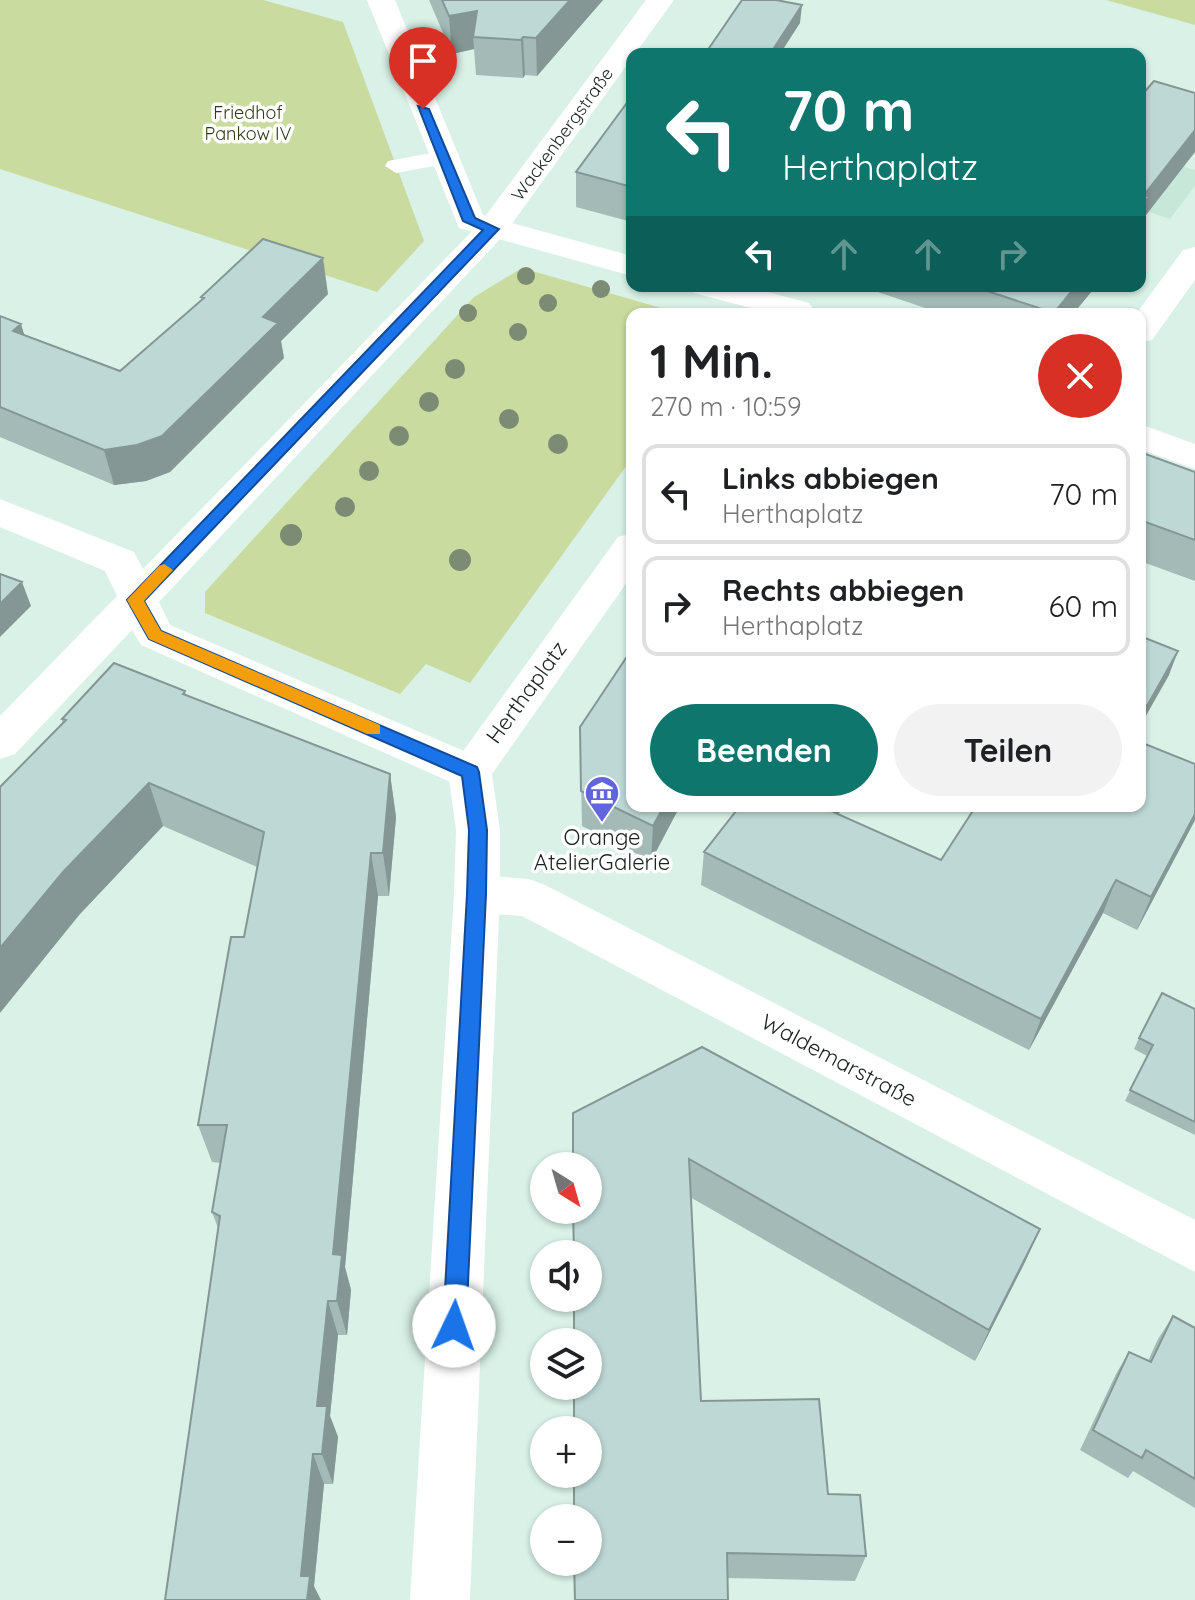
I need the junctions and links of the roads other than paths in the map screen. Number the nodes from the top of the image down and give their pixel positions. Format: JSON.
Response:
{"nodes":[{"id":1,"x":381,"y":0,"type":"edge"},
{"id":2,"x":660,"y":0,"type":"edge"},
{"id":3,"x":442,"y":158,"type":"junction"},
{"id":4,"x":396,"y":166,"type":"dead end"},
{"id":5,"x":492,"y":229,"type":"junction"},
{"id":6,"x":1195,"y":257,"type":"edge"},
{"id":7,"x":626,"y":264,"type":"edge"},
{"id":8,"x":727,"y":292,"type":"edge"},
{"id":9,"x":783,"y":308,"type":"edge"},
{"id":10,"x":1146,"y":325,"type":"edge"},
{"id":11,"x":1146,"y":438,"type":"edge"},
{"id":12,"x":1195,"y":457,"type":"edge"},
{"id":13,"x":0,"y":512,"type":"edge"},
{"id":14,"x":626,"y":554,"type":"edge"},
{"id":15,"x":136,"y":600,"type":"junction"},
{"id":16,"x":0,"y":743,"type":"edge"},
{"id":17,"x":470,"y":772,"type":"junction"},
{"id":18,"x":477,"y":894,"type":"junction"},
{"id":19,"x":1195,"y":1247,"type":"edge"},
{"id":20,"x":440,"y":1600,"type":"edge"}],
"edges":[{"from":1,"to":3,"type":"street"},
{"from":2,"to":5,"type":"street","name":"Wackenbergstraße"},
{"from":3,"to":4,"type":"lane"},
{"from":3,"to":5,"type":"street"},
{"from":5,"to":7,"type":"street"},
{"from":5,"to":15,"type":"street"},
{"from":6,"to":10,"type":"street"},
{"from":8,"to":9,"type":"street"},
{"from":11,"to":12,"type":"street"},
{"from":13,"to":15,"type":"street"},
{"from":14,"to":17,"type":"street","name":"Herthaplatz"},
{"from":15,"to":16,"type":"street"},
{"from":15,"to":17,"type":"street"},
{"from":17,"to":18,"type":"street"},
{"from":18,"to":19,"type":"street","name":"Waldemarstraße"},
{"from":18,"to":20,"type":"street"}]}
